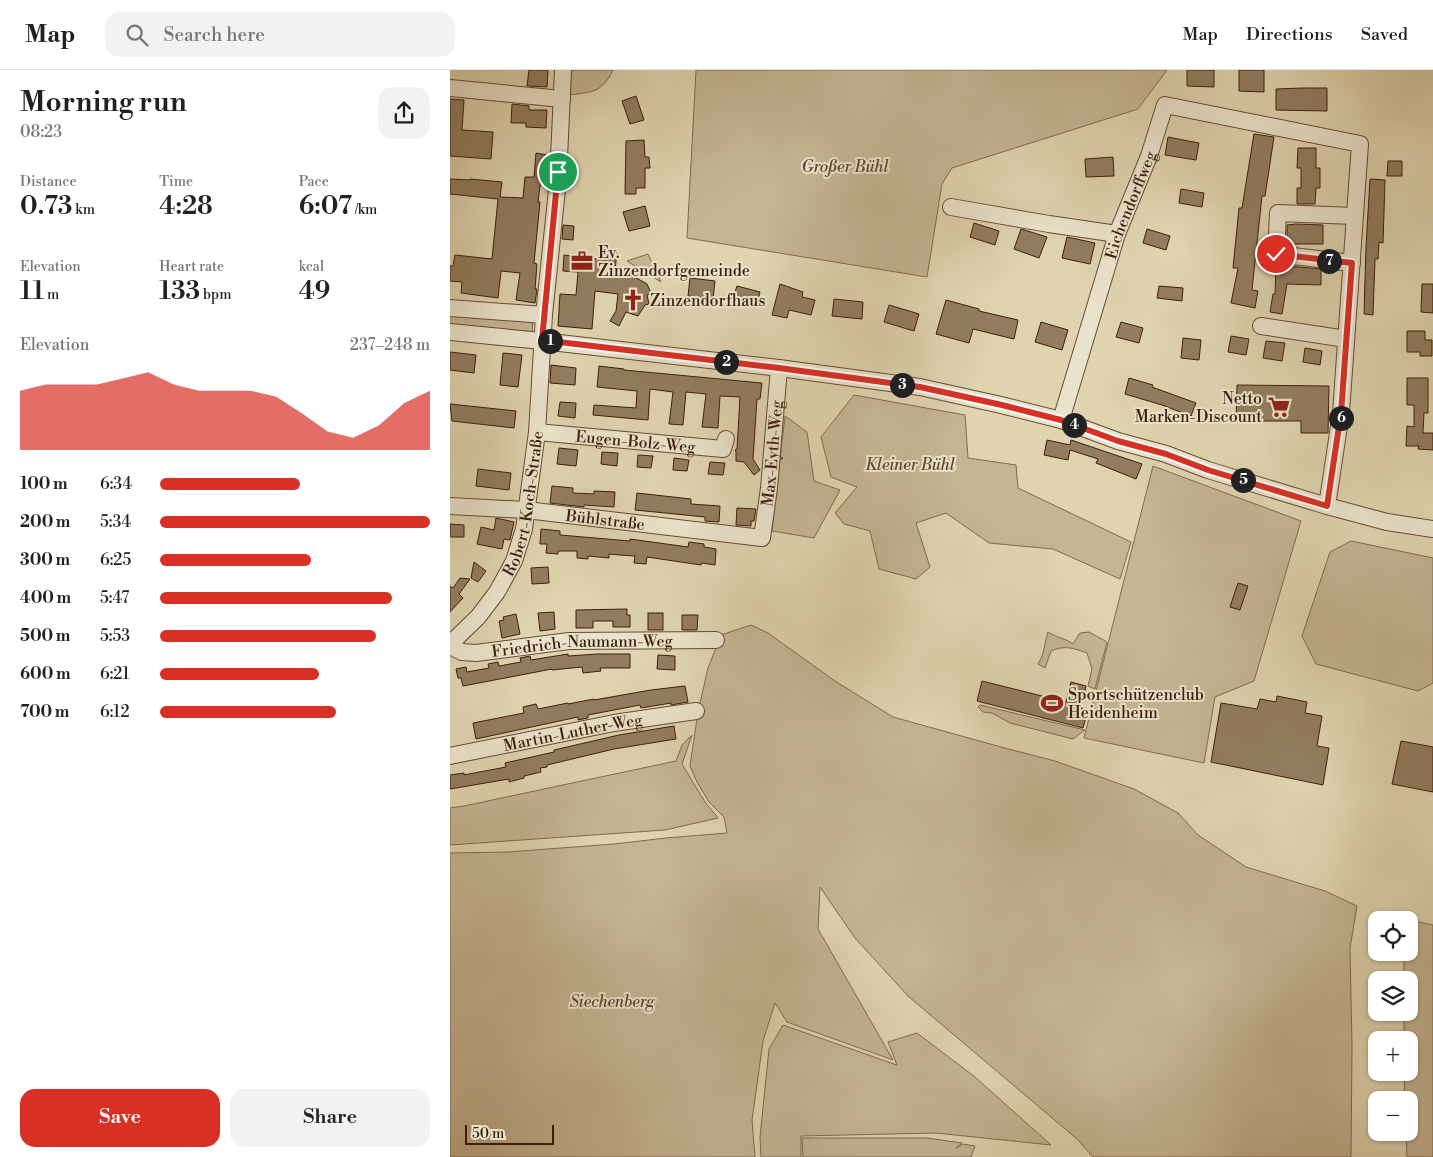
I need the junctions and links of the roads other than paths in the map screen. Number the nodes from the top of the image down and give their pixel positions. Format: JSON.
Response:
{"nodes":[{"id":1,"x":563,"y":70,"type":"edge"},
{"id":2,"x":450,"y":88,"type":"edge"},
{"id":3,"x":562,"y":99,"type":"junction"},
{"id":4,"x":952,"y":207,"type":"dead end"},
{"id":5,"x":1354,"y":216,"type":"junction"},
{"id":6,"x":1117,"y":234,"type":"junction"},
{"id":7,"x":1352,"y":263,"type":"junction"},
{"id":8,"x":450,"y":308,"type":"edge"},
{"id":9,"x":544,"y":315,"type":"junction"},
{"id":10,"x":1261,"y":326,"type":"dead end"},
{"id":11,"x":450,"y":332,"type":"edge"},
{"id":12,"x":1346,"y":338,"type":"junction"},
{"id":13,"x":542,"y":340,"type":"junction"},
{"id":14,"x":779,"y":368,"type":"junction"},
{"id":15,"x":1061,"y":420,"type":"junction"},
{"id":16,"x":537,"y":432,"type":"junction"},
{"id":17,"x":726,"y":440,"type":"dead end"},
{"id":18,"x":450,"y":506,"type":"edge"},
{"id":19,"x":1327,"y":506,"type":"junction"},
{"id":20,"x":526,"y":510,"type":"junction"},
{"id":21,"x":1433,"y":530,"type":"edge"},
{"id":22,"x":762,"y":538,"type":"joint"},
{"id":23,"x":716,"y":640,"type":"dead end"},
{"id":24,"x":450,"y":645,"type":"edge"},
{"id":25,"x":696,"y":711,"type":"dead end"},
{"id":26,"x":450,"y":756,"type":"edge"}],
"edges":[{"from":1,"to":3,"type":"street","name":"Robert-Koch-Straße"},
{"from":2,"to":3,"type":"street"},
{"from":3,"to":9,"type":"street","name":"Robert-Koch-Straße"},
{"from":4,"to":6,"type":"street"},
{"from":5,"to":6,"type":"street","name":"Eichendorffweg"},
{"from":5,"to":7,"type":"street"},
{"from":5,"to":7,"type":"street"},
{"from":6,"to":15,"type":"street","name":"Eichendorffweg"},
{"from":7,"to":12,"type":"street"},
{"from":8,"to":9,"type":"street"},
{"from":9,"to":13,"type":"street","name":"Robert-Koch-Straße"},
{"from":10,"to":12,"type":"street"},
{"from":11,"to":13,"type":"street"},
{"from":12,"to":19,"type":"street"},
{"from":13,"to":14,"type":"street"},
{"from":13,"to":16,"type":"street","name":"Robert-Koch-Straße"},
{"from":14,"to":15,"type":"street"},
{"from":14,"to":22,"type":"street","name":"Max-Eyth-Weg"},
{"from":15,"to":19,"type":"street"},
{"from":16,"to":17,"type":"street","name":"Eugen-Bolz-Weg"},
{"from":16,"to":20,"type":"street","name":"Robert-Koch-Straße"},
{"from":18,"to":20,"type":"street","name":"Bühlstraße"},
{"from":19,"to":21,"type":"street"},
{"from":20,"to":22,"type":"street","name":"Bühlstraße"},
{"from":20,"to":24,"type":"street","name":"Robert-Koch-Straße"},
{"from":23,"to":24,"type":"street","name":"Friedrich-Naumann-Weg"},
{"from":25,"to":26,"type":"street","name":"Martin-Luther-Weg"}]}
